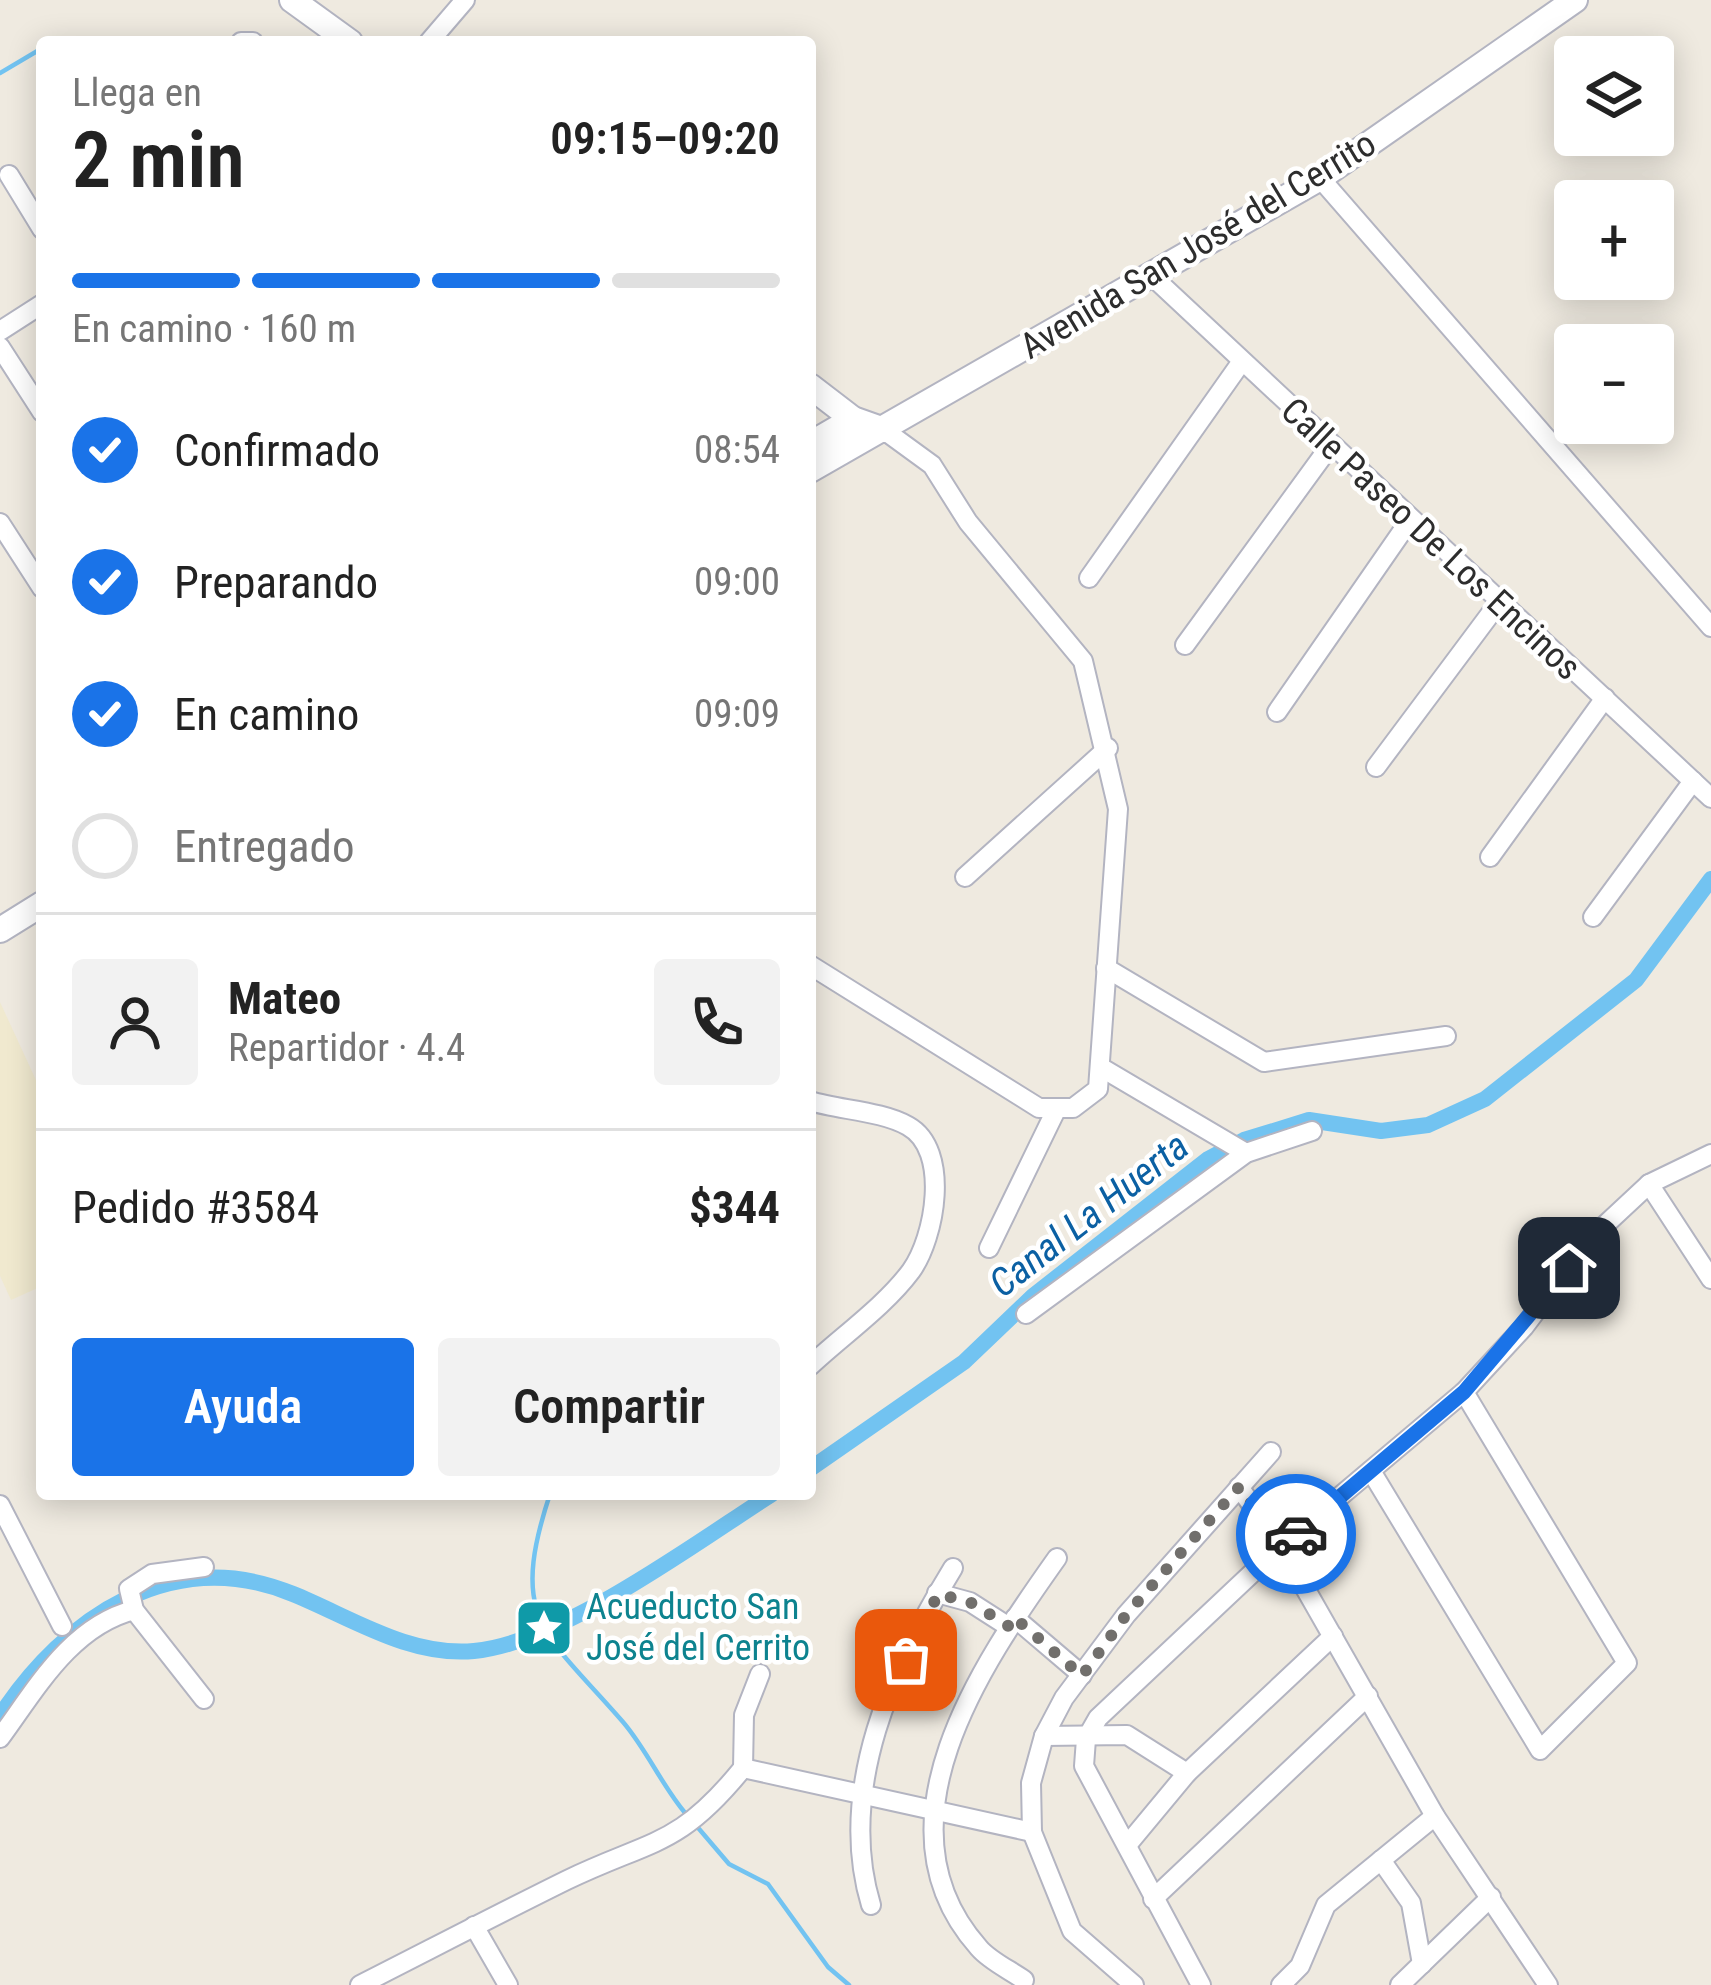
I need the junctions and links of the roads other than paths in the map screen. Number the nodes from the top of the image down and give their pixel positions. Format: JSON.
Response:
{"nodes":[{"id":1,"x":465,"y":0,"type":"edge"},
{"id":2,"x":1575,"y":0,"type":"edge"},
{"id":3,"x":305,"y":3,"type":"edge"},
{"id":4,"x":343,"y":36,"type":"edge"},
{"id":5,"x":434,"y":36,"type":"edge"},
{"id":6,"x":9,"y":175,"type":"dead end"},
{"id":7,"x":1321,"y":178,"type":"junction"},
{"id":8,"x":36,"y":219,"type":"edge"},
{"id":9,"x":1154,"y":277,"type":"junction"},
{"id":10,"x":36,"y":308,"type":"edge"},
{"id":11,"x":0,"y":332,"type":"edge"},
{"id":12,"x":0,"y":347,"type":"edge"},
{"id":13,"x":1240,"y":364,"type":"junction"},
{"id":14,"x":816,"y":391,"type":"edge"},
{"id":15,"x":36,"y":403,"type":"edge"},
{"id":16,"x":853,"y":419,"type":"junction"},
{"id":17,"x":884,"y":430,"type":"junction"},
{"id":18,"x":816,"y":441,"type":"edge"},
{"id":19,"x":1330,"y":446,"type":"junction"},
{"id":20,"x":816,"y":467,"type":"edge"},
{"id":21,"x":1410,"y":520,"type":"junction"},
{"id":22,"x":0,"y":524,"type":"edge"},
{"id":23,"x":1089,"y":578,"type":"dead end"},
{"id":24,"x":36,"y":579,"type":"edge"},
{"id":25,"x":1499,"y":601,"type":"junction"},
{"id":26,"x":1711,"y":627,"type":"edge"},
{"id":27,"x":1185,"y":645,"type":"dead end"},
{"id":28,"x":1605,"y":698,"type":"junction"},
{"id":29,"x":1277,"y":712,"type":"dead end"},
{"id":30,"x":1108,"y":748,"type":"junction"},
{"id":31,"x":1376,"y":767,"type":"dead end"},
{"id":32,"x":1693,"y":781,"type":"junction"},
{"id":33,"x":1711,"y":798,"type":"edge"},
{"id":34,"x":1490,"y":857,"type":"dead end"},
{"id":35,"x":964,"y":877,"type":"dead end"},
{"id":36,"x":36,"y":908,"type":"edge"},
{"id":37,"x":1593,"y":917,"type":"dead end"},
{"id":38,"x":0,"y":930,"type":"edge"},
{"id":39,"x":1106,"y":968,"type":"junction"},
{"id":40,"x":816,"y":969,"type":"edge"},
{"id":41,"x":1446,"y":1036,"type":"dead end"},
{"id":42,"x":1102,"y":1068,"type":"junction"},
{"id":43,"x":816,"y":1103,"type":"edge"},
{"id":44,"x":1056,"y":1110,"type":"junction"},
{"id":45,"x":1312,"y":1131,"type":"dead end"},
{"id":46,"x":1245,"y":1152,"type":"junction"},
{"id":47,"x":1711,"y":1154,"type":"edge"},
{"id":48,"x":1649,"y":1184,"type":"junction"},
{"id":49,"x":989,"y":1248,"type":"dead end"},
{"id":50,"x":1711,"y":1279,"type":"edge"},
{"id":51,"x":1026,"y":1314,"type":"dead end"},
{"id":52,"x":816,"y":1360,"type":"edge"},
{"id":53,"x":1464,"y":1392,"type":"junction"},
{"id":54,"x":1271,"y":1452,"type":"dead end"},
{"id":55,"x":1371,"y":1471,"type":"junction"},
{"id":56,"x":1239,"y":1487,"type":"junction"},
{"id":57,"x":0,"y":1505,"type":"edge"},
{"id":58,"x":1281,"y":1546,"type":"junction"},
{"id":59,"x":1057,"y":1558,"type":"dead end"},
{"id":60,"x":204,"y":1567,"type":"dead end"},
{"id":61,"x":953,"y":1568,"type":"dead end"},
{"id":62,"x":938,"y":1594,"type":"junction"},
{"id":63,"x":132,"y":1600,"type":"junction"},
{"id":64,"x":1012,"y":1622,"type":"junction"},
{"id":65,"x":62,"y":1626,"type":"dead end"},
{"id":66,"x":1333,"y":1636,"type":"junction"},
{"id":67,"x":760,"y":1674,"type":"dead end"},
{"id":68,"x":1082,"y":1676,"type":"junction"},
{"id":69,"x":1368,"y":1696,"type":"junction"},
{"id":70,"x":204,"y":1699,"type":"dead end"},
{"id":71,"x":1043,"y":1736,"type":"junction"},
{"id":72,"x":0,"y":1738,"type":"edge"},
{"id":73,"x":1085,"y":1739,"type":"junction"},
{"id":74,"x":743,"y":1768,"type":"junction"},
{"id":75,"x":1187,"y":1773,"type":"junction"},
{"id":76,"x":862,"y":1791,"type":"junction"},
{"id":77,"x":931,"y":1808,"type":"junction"},
{"id":78,"x":1435,"y":1816,"type":"junction"},
{"id":79,"x":1032,"y":1832,"type":"junction"},
{"id":80,"x":1128,"y":1844,"type":"junction"},
{"id":81,"x":1381,"y":1860,"type":"junction"},
{"id":82,"x":1491,"y":1897,"type":"junction"},
{"id":83,"x":1153,"y":1900,"type":"junction"},
{"id":84,"x":871,"y":1906,"type":"dead end"},
{"id":85,"x":474,"y":1926,"type":"junction"},
{"id":86,"x":1421,"y":1964,"type":"junction"},
{"id":87,"x":1024,"y":1980,"type":"dead end"},
{"id":88,"x":360,"y":1985,"type":"edge"},
{"id":89,"x":508,"y":1985,"type":"edge"},
{"id":90,"x":1134,"y":1985,"type":"edge"},
{"id":91,"x":1201,"y":1985,"type":"edge"},
{"id":92,"x":1281,"y":1985,"type":"edge"},
{"id":93,"x":1400,"y":1985,"type":"edge"},
{"id":94,"x":1548,"y":1985,"type":"edge"}],
"edges":[{"from":1,"to":5,"type":"street"},
{"from":2,"to":7,"type":"street","name":"Avenida San José del Cerrito"},
{"from":3,"to":4,"type":"street"},
{"from":6,"to":8,"type":"street"},
{"from":7,"to":9,"type":"street","name":"Avenida San José del Cerrito"},
{"from":7,"to":26,"type":"street"},
{"from":9,"to":13,"type":"street","name":"Calle Paseo De Los Encinos"},
{"from":9,"to":17,"type":"street","name":"Avenida San José del Cerrito"},
{"from":10,"to":11,"type":"street"},
{"from":12,"to":15,"type":"street"},
{"from":13,"to":19,"type":"street","name":"Calle Paseo De Los Encinos"},
{"from":13,"to":23,"type":"street"},
{"from":14,"to":16,"type":"street"},
{"from":16,"to":17,"type":"street"},
{"from":16,"to":18,"type":"street"},
{"from":17,"to":20,"type":"street","name":"Avenida San José del Cerrito"},
{"from":17,"to":30,"type":"street"},
{"from":19,"to":21,"type":"street","name":"Calle Paseo De Los Encinos"},
{"from":19,"to":27,"type":"street"},
{"from":21,"to":25,"type":"street","name":"Calle Paseo De Los Encinos"},
{"from":21,"to":29,"type":"street"},
{"from":22,"to":24,"type":"street"},
{"from":25,"to":28,"type":"street","name":"Calle Paseo De Los Encinos"},
{"from":25,"to":31,"type":"street"},
{"from":28,"to":32,"type":"street","name":"Calle Paseo De Los Encinos"},
{"from":28,"to":34,"type":"street"},
{"from":30,"to":35,"type":"street"},
{"from":30,"to":39,"type":"street"},
{"from":32,"to":33,"type":"street","name":"Calle Paseo De Los Encinos"},
{"from":32,"to":37,"type":"street"},
{"from":36,"to":38,"type":"street"},
{"from":39,"to":41,"type":"street"},
{"from":39,"to":42,"type":"street"},
{"from":40,"to":44,"type":"street"},
{"from":42,"to":44,"type":"street"},
{"from":42,"to":46,"type":"street"},
{"from":43,"to":52,"type":"street"},
{"from":44,"to":49,"type":"street"},
{"from":45,"to":46,"type":"street"},
{"from":46,"to":51,"type":"street"},
{"from":47,"to":48,"type":"street"},
{"from":48,"to":50,"type":"street"},
{"from":48,"to":53,"type":"street"},
{"from":53,"to":55,"type":"street"},
{"from":53,"to":55,"type":"street"},
{"from":54,"to":56,"type":"street"},
{"from":55,"to":58,"type":"street"},
{"from":56,"to":58,"type":"street"},
{"from":56,"to":68,"type":"street"},
{"from":57,"to":65,"type":"street"},
{"from":58,"to":66,"type":"street"},
{"from":58,"to":73,"type":"street"},
{"from":59,"to":64,"type":"street"},
{"from":60,"to":63,"type":"street"},
{"from":61,"to":62,"type":"street"},
{"from":62,"to":64,"type":"street"},
{"from":62,"to":76,"type":"street"},
{"from":63,"to":70,"type":"street"},
{"from":63,"to":72,"type":"street"},
{"from":64,"to":68,"type":"street"},
{"from":64,"to":77,"type":"street"},
{"from":66,"to":69,"type":"street"},
{"from":66,"to":75,"type":"street"},
{"from":67,"to":74,"type":"street"},
{"from":68,"to":71,"type":"street"},
{"from":69,"to":78,"type":"street"},
{"from":69,"to":83,"type":"street"},
{"from":71,"to":73,"type":"street"},
{"from":71,"to":79,"type":"street"},
{"from":73,"to":75,"type":"street"},
{"from":73,"to":80,"type":"street"},
{"from":74,"to":76,"type":"street"},
{"from":74,"to":85,"type":"street"},
{"from":75,"to":80,"type":"street"},
{"from":76,"to":77,"type":"street"},
{"from":76,"to":84,"type":"street"},
{"from":77,"to":79,"type":"street"},
{"from":77,"to":87,"type":"street"},
{"from":78,"to":81,"type":"street"},
{"from":78,"to":82,"type":"street"},
{"from":79,"to":90,"type":"street"},
{"from":80,"to":83,"type":"street"},
{"from":81,"to":86,"type":"street"},
{"from":81,"to":92,"type":"street"},
{"from":82,"to":86,"type":"street"},
{"from":82,"to":94,"type":"street"},
{"from":83,"to":91,"type":"street"},
{"from":85,"to":88,"type":"street"},
{"from":85,"to":89,"type":"street"},
{"from":86,"to":93,"type":"street"}]}
